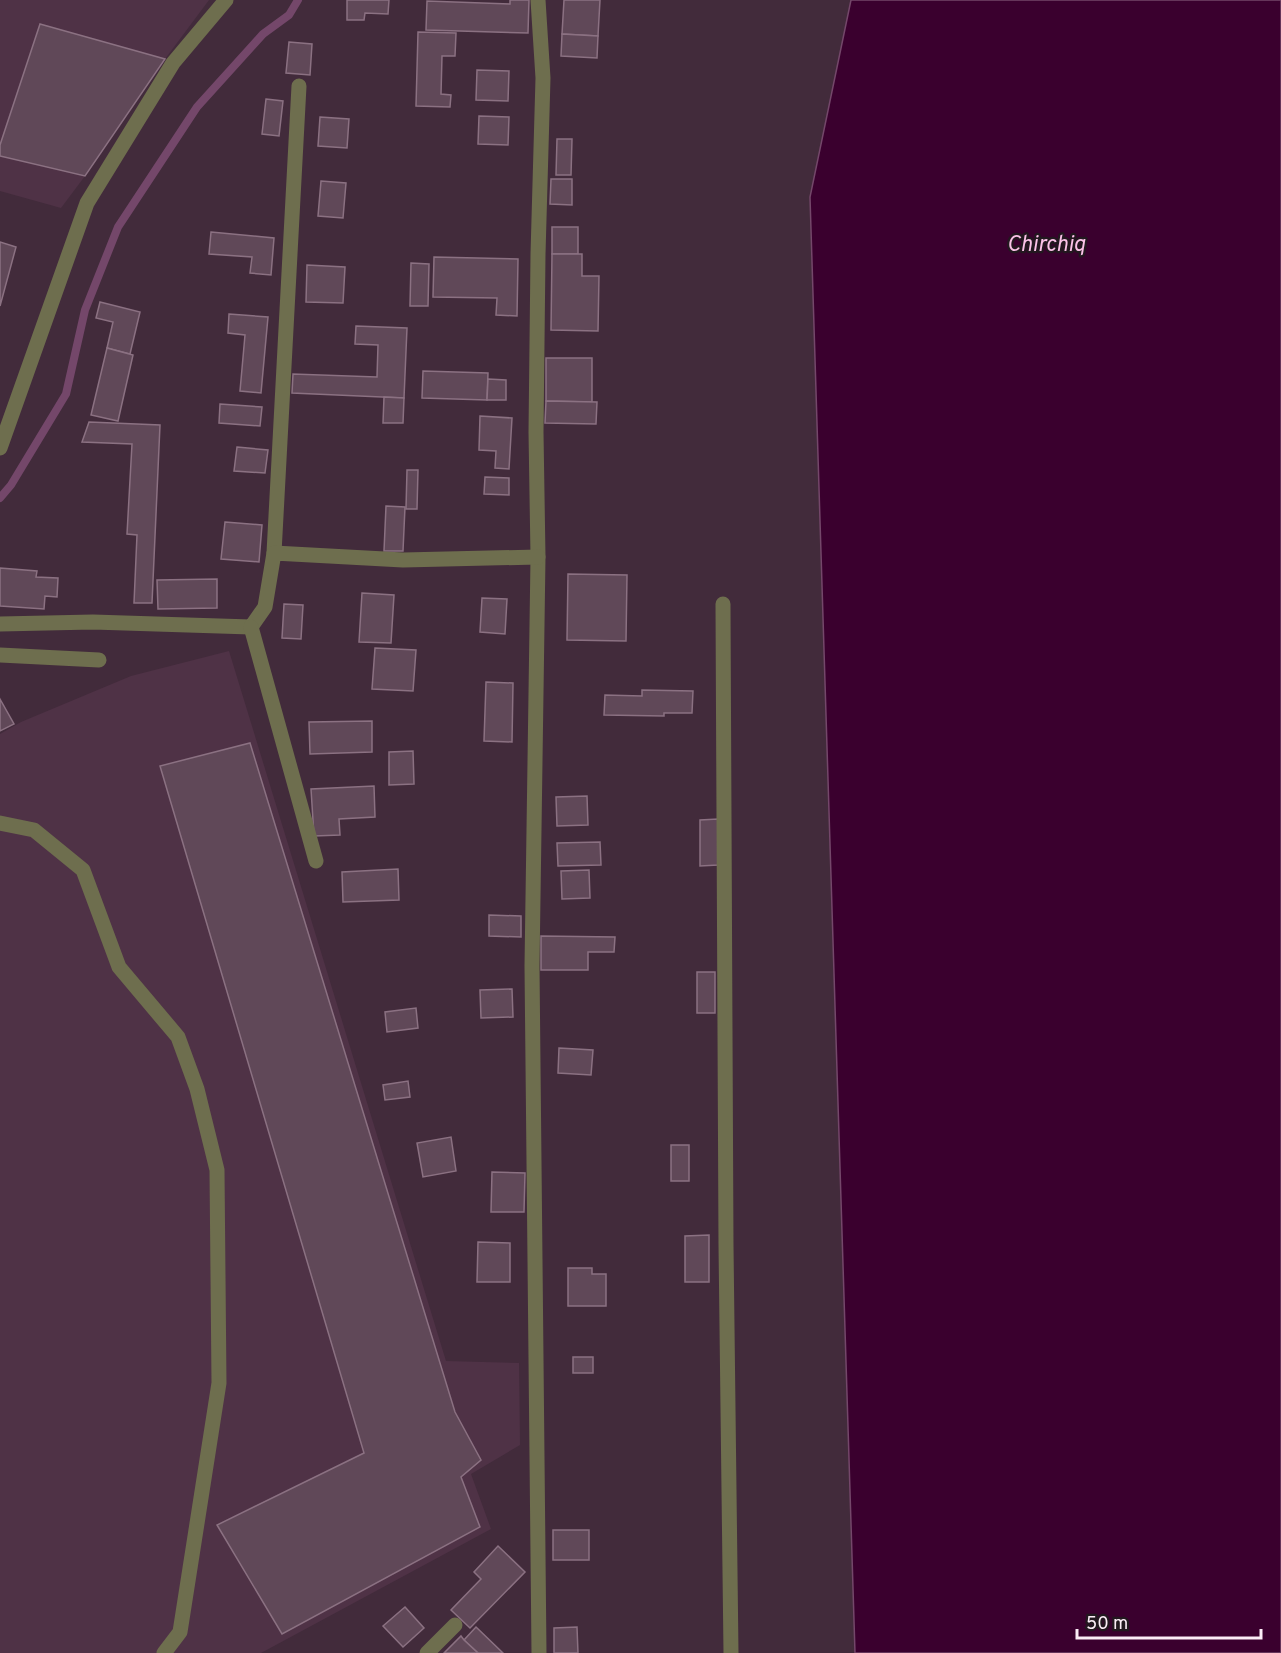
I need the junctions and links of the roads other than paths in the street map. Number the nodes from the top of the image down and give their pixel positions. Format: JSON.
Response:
{"nodes":[{"id":1,"x":226,"y":0,"type":"edge"},
{"id":2,"x":538,"y":0,"type":"edge"},
{"id":3,"x":298,"y":86,"type":"dead end"},
{"id":4,"x":0,"y":448,"type":"edge"},
{"id":5,"x":274,"y":553,"type":"junction"},
{"id":6,"x":538,"y":557,"type":"junction"},
{"id":7,"x":723,"y":604,"type":"dead end"},
{"id":8,"x":0,"y":624,"type":"edge"},
{"id":9,"x":251,"y":627,"type":"junction"},
{"id":10,"x":0,"y":655,"type":"edge"},
{"id":11,"x":99,"y":660,"type":"dead end"},
{"id":12,"x":0,"y":823,"type":"edge"},
{"id":13,"x":316,"y":861,"type":"dead end"},
{"id":14,"x":455,"y":1625,"type":"dead end"},
{"id":15,"x":164,"y":1653,"type":"edge"},
{"id":16,"x":427,"y":1653,"type":"edge"},
{"id":17,"x":539,"y":1653,"type":"edge"},
{"id":18,"x":731,"y":1653,"type":"edge"}],
"edges":[{"from":1,"to":4,"type":"street"},
{"from":2,"to":6,"type":"street"},
{"from":3,"to":5,"type":"street"},
{"from":5,"to":6,"type":"street"},
{"from":5,"to":9,"type":"street"},
{"from":6,"to":17,"type":"street"},
{"from":7,"to":18,"type":"street"},
{"from":8,"to":9,"type":"street"},
{"from":9,"to":13,"type":"street"},
{"from":10,"to":11,"type":"street"},
{"from":12,"to":15,"type":"street"},
{"from":14,"to":16,"type":"street"}]}
